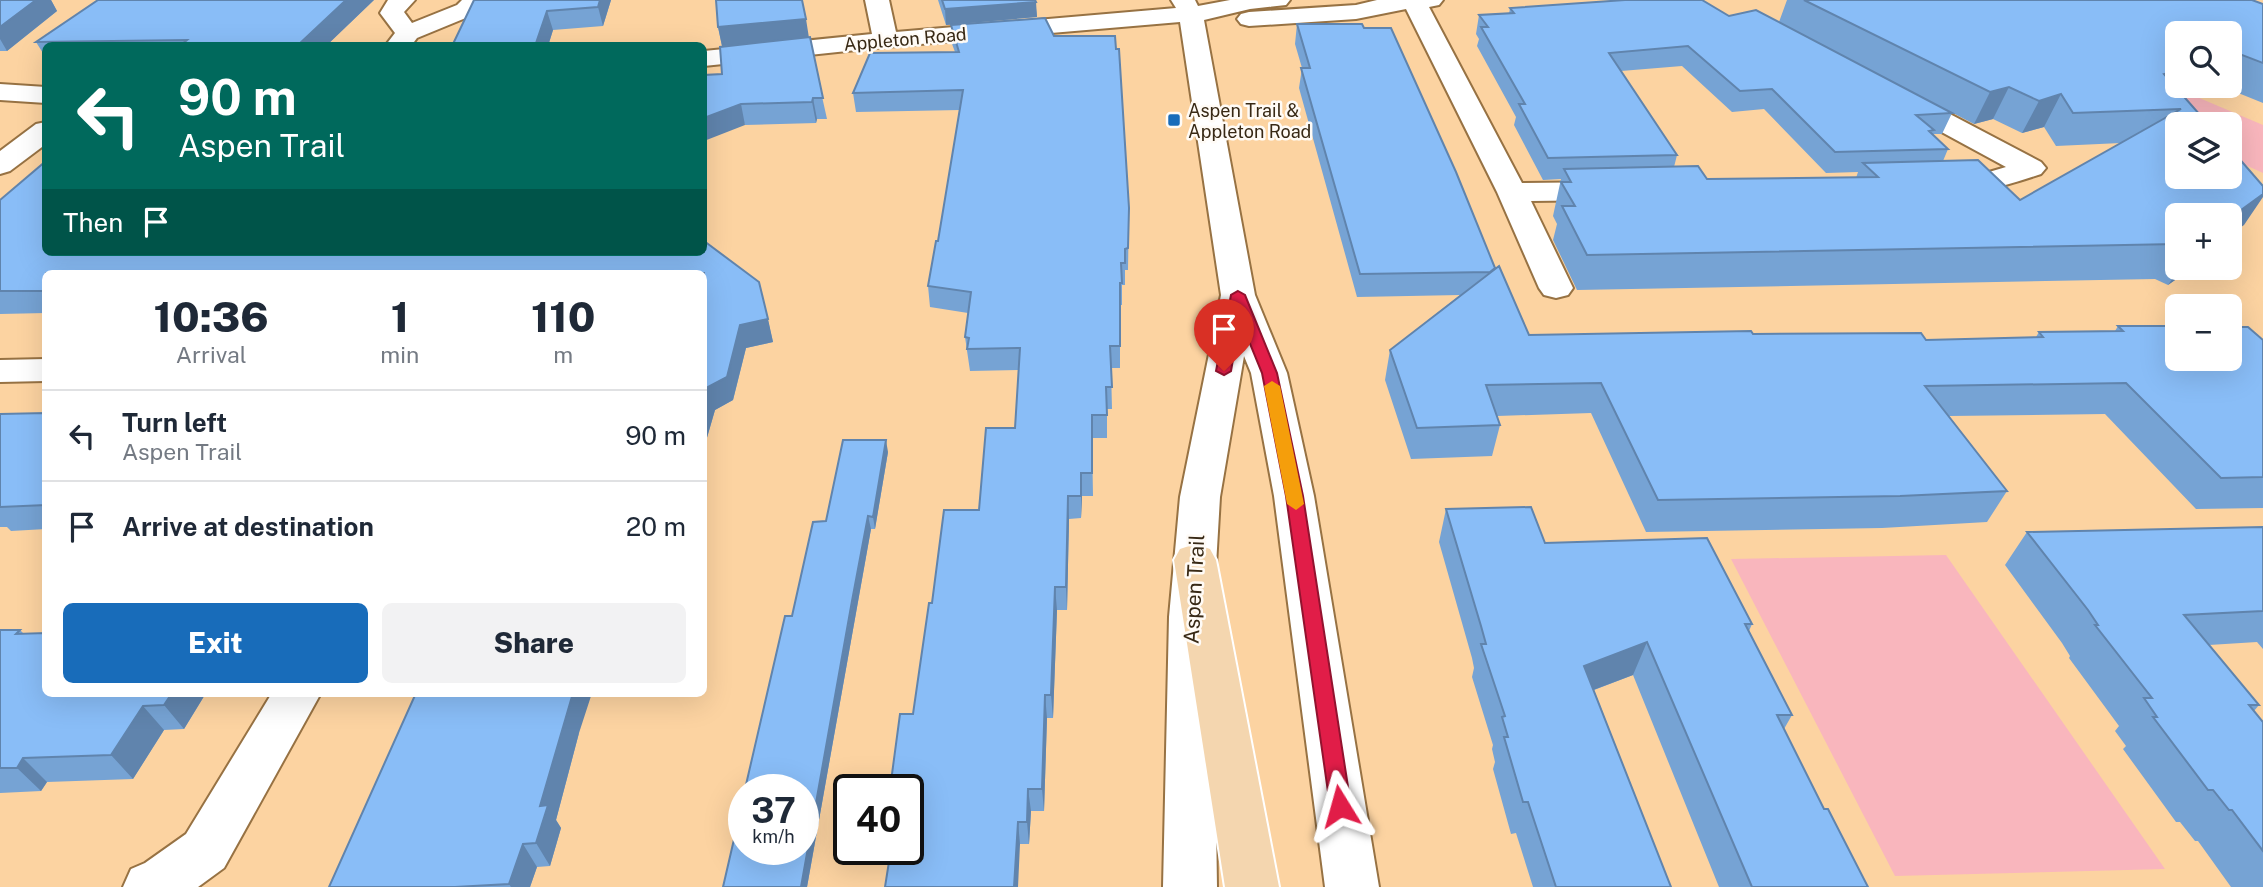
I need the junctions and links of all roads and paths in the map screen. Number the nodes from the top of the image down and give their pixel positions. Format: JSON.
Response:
{"nodes":[{"id":1,"x":403,"y":0,"type":"edge"},
{"id":2,"x":475,"y":0,"type":"edge"},
{"id":3,"x":877,"y":0,"type":"edge"},
{"id":4,"x":1278,"y":0,"type":"edge"},
{"id":5,"x":1407,"y":1,"type":"edge"},
{"id":6,"x":1196,"y":9,"type":"edge"},
{"id":7,"x":402,"y":39,"type":"edge"},
{"id":8,"x":885,"y":40,"type":"junction"},
{"id":9,"x":707,"y":60,"type":"edge"},
{"id":10,"x":1872,"y":83,"type":"edge"},
{"id":11,"x":0,"y":92,"type":"edge"},
{"id":12,"x":42,"y":95,"type":"edge"},
{"id":13,"x":42,"y":133,"type":"edge"},
{"id":14,"x":0,"y":165,"type":"edge"},
{"id":15,"x":1923,"y":183,"type":"edge"},
{"id":16,"x":1635,"y":190,"type":"edge"},
{"id":17,"x":1512,"y":192,"type":"junction"},
{"id":18,"x":1556,"y":288,"type":"dead end"},
{"id":19,"x":1238,"y":295,"type":"junction"},
{"id":20,"x":42,"y":370,"type":"edge"},
{"id":21,"x":0,"y":372,"type":"edge"},
{"id":22,"x":1195,"y":560,"type":"junction"},
{"id":23,"x":295,"y":697,"type":"edge"},
{"id":24,"x":150,"y":887,"type":"edge"},
{"id":25,"x":1190,"y":887,"type":"edge"},
{"id":26,"x":1252,"y":887,"type":"edge"},
{"id":27,"x":1352,"y":887,"type":"edge"}],
"edges":[{"from":1,"to":7,"type":"street"},
{"from":2,"to":7,"type":"street"},
{"from":3,"to":8,"type":"street"},
{"from":4,"to":6,"type":"street"},
{"from":5,"to":6,"type":"street"},
{"from":5,"to":17,"type":"street"},
{"from":6,"to":8,"type":"street","name":"Appleton Road"},
{"from":6,"to":19,"type":"street","name":"Aspen Trail"},
{"from":8,"to":9,"type":"street","name":"Appleton Road"},
{"from":10,"to":15,"type":"street"},
{"from":11,"to":12,"type":"street"},
{"from":13,"to":14,"type":"street"},
{"from":16,"to":17,"type":"street"},
{"from":17,"to":18,"type":"street"},
{"from":19,"to":22,"type":"street","name":"Aspen Trail"},
{"from":19,"to":27,"type":"street","name":"Aspen Trail"},
{"from":20,"to":21,"type":"street"},
{"from":22,"to":25,"type":"street","name":"Aspen Trail"},
{"from":22,"to":26,"type":"main road"},
{"from":23,"to":24,"type":"street"}]}
